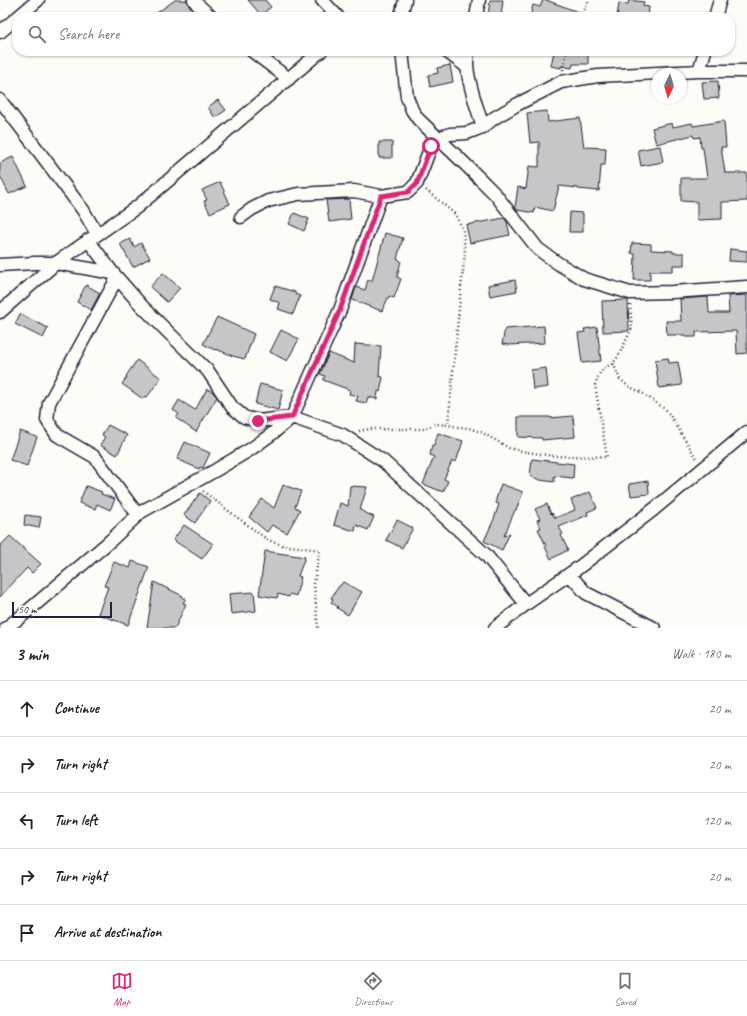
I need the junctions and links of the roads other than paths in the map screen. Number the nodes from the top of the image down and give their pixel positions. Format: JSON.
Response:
{"nodes":[{"id":1,"x":38,"y":0,"type":"edge"},
{"id":2,"x":194,"y":0,"type":"edge"},
{"id":3,"x":322,"y":0,"type":"edge"},
{"id":4,"x":405,"y":0,"type":"edge"},
{"id":5,"x":479,"y":0,"type":"edge"},
{"id":6,"x":720,"y":0,"type":"edge"},
{"id":7,"x":24,"y":12,"type":"edge"},
{"id":8,"x":206,"y":12,"type":"edge"},
{"id":9,"x":333,"y":12,"type":"edge"},
{"id":10,"x":402,"y":12,"type":"edge"},
{"id":11,"x":477,"y":12,"type":"edge"},
{"id":12,"x":716,"y":12,"type":"edge"},
{"id":13,"x":12,"y":22,"type":"edge"},
{"id":14,"x":0,"y":32,"type":"edge"},
{"id":15,"x":259,"y":56,"type":"edge"},
{"id":16,"x":315,"y":56,"type":"edge"},
{"id":17,"x":403,"y":56,"type":"edge"},
{"id":18,"x":453,"y":56,"type":"edge"},
{"id":19,"x":468,"y":56,"type":"edge"},
{"id":20,"x":704,"y":56,"type":"edge"},
{"id":21,"x":467,"y":67,"type":"junction"},
{"id":22,"x":699,"y":71,"type":"junction"},
{"id":23,"x":747,"y":71,"type":"edge"},
{"id":24,"x":289,"y":79,"type":"junction"},
{"id":25,"x":0,"y":100,"type":"edge"},
{"id":26,"x":483,"y":127,"type":"junction"},
{"id":27,"x":438,"y":138,"type":"junction"},
{"id":28,"x":381,"y":196,"type":"junction"},
{"id":29,"x":240,"y":217,"type":"dead end"},
{"id":30,"x":93,"y":237,"type":"junction"},
{"id":31,"x":56,"y":263,"type":"junction"},
{"id":32,"x":0,"y":265,"type":"edge"},
{"id":33,"x":115,"y":276,"type":"junction"},
{"id":34,"x":747,"y":288,"type":"edge"},
{"id":35,"x":0,"y":312,"type":"edge"},
{"id":36,"x":292,"y":417,"type":"junction"},
{"id":37,"x":747,"y":432,"type":"edge"},
{"id":38,"x":138,"y":515,"type":"junction"},
{"id":39,"x":569,"y":574,"type":"junction"},
{"id":40,"x":526,"y":604,"type":"junction"},
{"id":41,"x":6,"y":628,"type":"edge"},
{"id":42,"x":495,"y":628,"type":"edge"},
{"id":43,"x":654,"y":628,"type":"edge"}],
"edges":[{"from":1,"to":7,"type":"street"},
{"from":2,"to":8,"type":"street"},
{"from":3,"to":9,"type":"street"},
{"from":4,"to":10,"type":"street"},
{"from":5,"to":11,"type":"street"},
{"from":6,"to":12,"type":"street"},
{"from":13,"to":14,"type":"street"},
{"from":15,"to":24,"type":"street"},
{"from":16,"to":24,"type":"street"},
{"from":17,"to":27,"type":"street"},
{"from":18,"to":21,"type":"street"},
{"from":19,"to":21,"type":"street"},
{"from":20,"to":22,"type":"street"},
{"from":21,"to":26,"type":"street"},
{"from":22,"to":23,"type":"street"},
{"from":22,"to":26,"type":"street"},
{"from":24,"to":30,"type":"street"},
{"from":25,"to":30,"type":"street"},
{"from":26,"to":27,"type":"street"},
{"from":27,"to":28,"type":"street"},
{"from":27,"to":34,"type":"street"},
{"from":28,"to":29,"type":"street"},
{"from":28,"to":36,"type":"street"},
{"from":30,"to":31,"type":"street"},
{"from":30,"to":33,"type":"street"},
{"from":31,"to":32,"type":"street"},
{"from":31,"to":33,"type":"street"},
{"from":31,"to":35,"type":"street"},
{"from":33,"to":36,"type":"street"},
{"from":33,"to":38,"type":"street"},
{"from":36,"to":38,"type":"street"},
{"from":36,"to":40,"type":"street"},
{"from":37,"to":39,"type":"street"},
{"from":38,"to":41,"type":"street"},
{"from":39,"to":40,"type":"street"},
{"from":39,"to":43,"type":"street"},
{"from":40,"to":42,"type":"street"}]}
